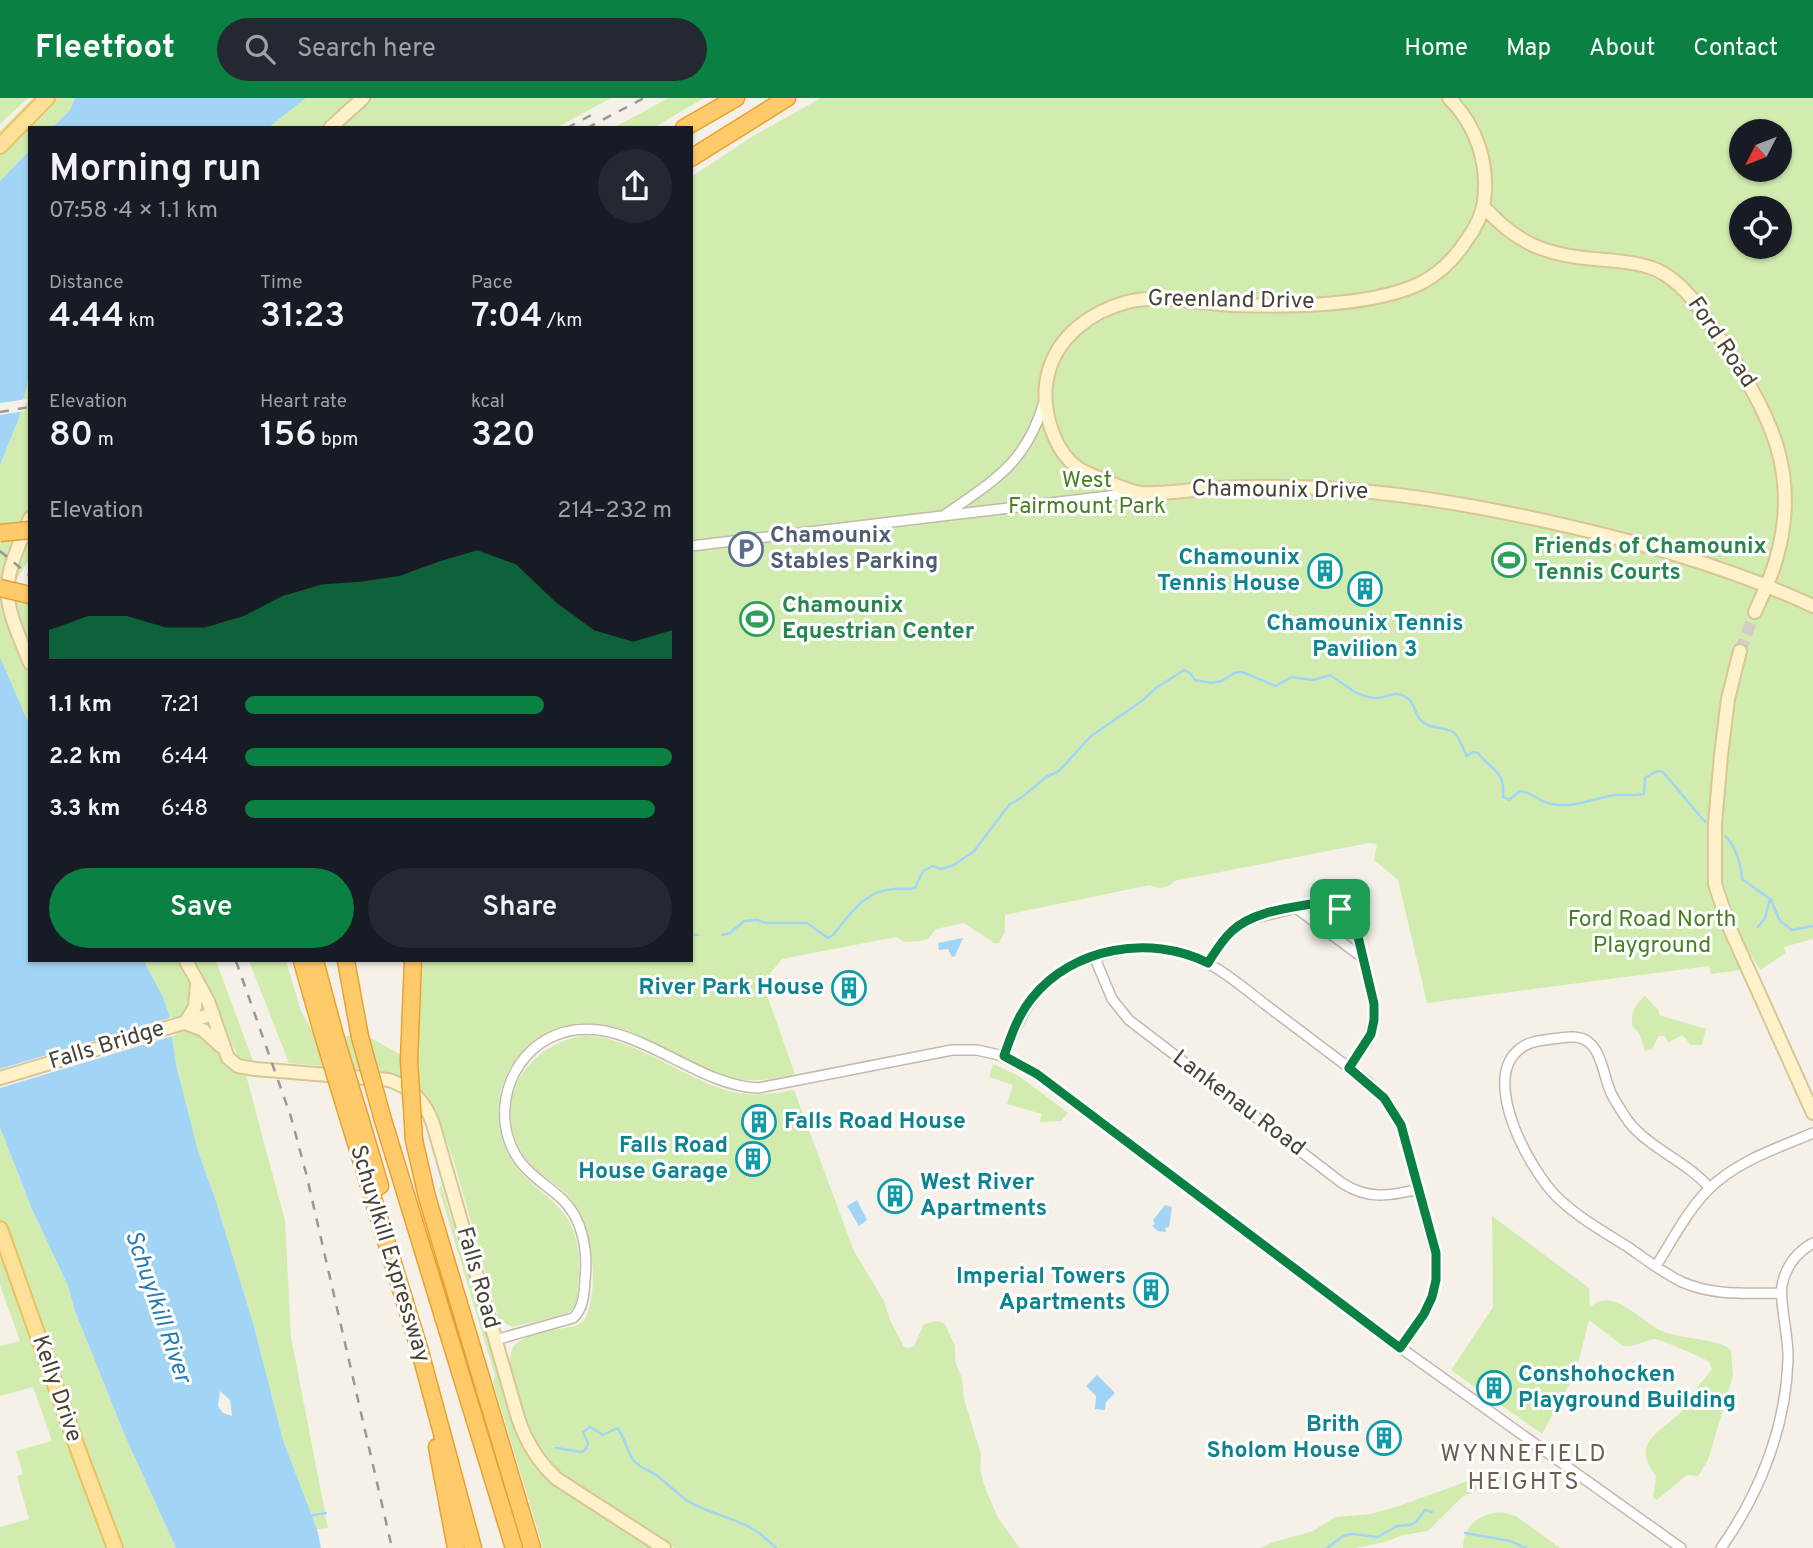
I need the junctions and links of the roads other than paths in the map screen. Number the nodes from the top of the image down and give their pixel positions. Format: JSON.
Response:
{"nodes":[{"id":1,"x":47,"y":98,"type":"edge"},
{"id":2,"x":363,"y":98,"type":"edge"},
{"id":3,"x":736,"y":98,"type":"edge"},
{"id":4,"x":787,"y":98,"type":"edge"},
{"id":5,"x":1449,"y":98,"type":"edge"},
{"id":6,"x":332,"y":126,"type":"edge"},
{"id":7,"x":687,"y":126,"type":"edge"},
{"id":8,"x":0,"y":146,"type":"edge"},
{"id":9,"x":693,"y":157,"type":"edge"},
{"id":10,"x":1483,"y":206,"type":"junction"},
{"id":11,"x":1045,"y":400,"type":"junction"},
{"id":12,"x":1139,"y":493,"type":"junction"},
{"id":13,"x":944,"y":516,"type":"junction"},
{"id":14,"x":28,"y":523,"type":"edge"},
{"id":15,"x":28,"y":530,"type":"edge"},
{"id":16,"x":0,"y":534,"type":"edge"},
{"id":17,"x":28,"y":539,"type":"edge"},
{"id":18,"x":693,"y":545,"type":"edge"},
{"id":19,"x":28,"y":584,"type":"edge"},
{"id":20,"x":0,"y":586,"type":"edge"},
{"id":21,"x":1766,"y":586,"type":"junction"},
{"id":22,"x":28,"y":594,"type":"edge"},
{"id":23,"x":1813,"y":606,"type":"edge"},
{"id":24,"x":1755,"y":612,"type":"tunnel mouth"},
{"id":25,"x":1740,"y":652,"type":"tunnel mouth"},
{"id":26,"x":28,"y":659,"type":"edge"},
{"id":27,"x":1296,"y":908,"type":"junction"},
{"id":28,"x":1094,"y":956,"type":"junction"},
{"id":29,"x":1363,"y":958,"type":"junction"},
{"id":30,"x":187,"y":962,"type":"edge"},
{"id":31,"x":302,"y":962,"type":"edge"},
{"id":32,"x":315,"y":962,"type":"edge"},
{"id":33,"x":325,"y":962,"type":"edge"},
{"id":34,"x":346,"y":962,"type":"edge"},
{"id":35,"x":412,"y":962,"type":"edge"},
{"id":36,"x":1208,"y":963,"type":"junction"},
{"id":37,"x":197,"y":980,"type":"junction"},
{"id":38,"x":213,"y":1014,"type":"junction"},
{"id":39,"x":183,"y":1024,"type":"junction"},
{"id":40,"x":329,"y":1035,"type":"junction"},
{"id":41,"x":226,"y":1052,"type":"junction"},
{"id":42,"x":1004,"y":1056,"type":"junction"},
{"id":43,"x":1349,"y":1068,"type":"junction"},
{"id":44,"x":0,"y":1078,"type":"edge"},
{"id":45,"x":1813,"y":1113,"type":"edge"},
{"id":46,"x":354,"y":1117,"type":"junction"},
{"id":47,"x":1813,"y":1133,"type":"edge"},
{"id":48,"x":414,"y":1140,"type":"junction"},
{"id":49,"x":1710,"y":1188,"type":"junction"},
{"id":50,"x":1419,"y":1189,"type":"junction"},
{"id":51,"x":416,"y":1228,"type":"junction"},
{"id":52,"x":0,"y":1229,"type":"edge"},
{"id":53,"x":1813,"y":1243,"type":"edge"},
{"id":54,"x":1656,"y":1266,"type":"junction"},
{"id":55,"x":1781,"y":1293,"type":"junction"},
{"id":56,"x":495,"y":1340,"type":"junction"},
{"id":57,"x":419,"y":1348,"type":"junction"},
{"id":58,"x":1400,"y":1348,"type":"junction"},
{"id":59,"x":115,"y":1548,"type":"edge"},
{"id":60,"x":456,"y":1548,"type":"edge"},
{"id":61,"x":473,"y":1548,"type":"edge"},
{"id":62,"x":484,"y":1548,"type":"edge"},
{"id":63,"x":514,"y":1548,"type":"edge"},
{"id":64,"x":532,"y":1548,"type":"edge"},
{"id":65,"x":664,"y":1548,"type":"edge"},
{"id":66,"x":1681,"y":1548,"type":"edge"},
{"id":67,"x":1721,"y":1548,"type":"edge"}],
"edges":[{"from":1,"to":8,"type":"main road"},
{"from":2,"to":6,"type":"main road"},
{"from":3,"to":7,"type":"highway"},
{"from":4,"to":9,"type":"highway"},
{"from":5,"to":10,"type":"main road","name":"Greenland Drive"},
{"from":10,"to":11,"type":"main road","name":"Greenland Drive"},
{"from":10,"to":21,"type":"main road","name":"Ford Road"},
{"from":11,"to":12,"type":"main road","name":"Greenland Drive"},
{"from":11,"to":13,"type":"street","name":"Greenland Drive"},
{"from":12,"to":13,"type":"street","name":"Chamounix Drive"},
{"from":12,"to":21,"type":"main road","name":"Chamounix Drive"},
{"from":13,"to":18,"type":"street","name":"Chamounix Drive"},
{"from":14,"to":26,"type":"main road"},
{"from":15,"to":16,"type":"highway","bridge":true},
{"from":16,"to":17,"type":"highway"},
{"from":19,"to":20,"type":"highway"},
{"from":20,"to":22,"type":"highway","bridge":true},
{"from":21,"to":23,"type":"main road","name":"Chamounix Drive"},
{"from":21,"to":24,"type":"main road","name":"Ford Road"},
{"from":25,"to":45,"type":"main road"},
{"from":27,"to":29,"type":"street"},
{"from":27,"to":29,"type":"street"},
{"from":27,"to":36,"type":"street"},
{"from":28,"to":36,"type":"street"},
{"from":28,"to":42,"type":"street"},
{"from":28,"to":50,"type":"street","name":"Lankenau Road"},
{"from":29,"to":43,"type":"street"},
{"from":30,"to":37,"type":"main road"},
{"from":31,"to":40,"type":"highway"},
{"from":32,"to":40,"type":"highway"},
{"from":33,"to":40,"type":"highway"},
{"from":34,"to":51,"type":"highway","name":"Schuylkill Expressway","bridge":true},
{"from":35,"to":48,"type":"highway","bridge":true},
{"from":36,"to":43,"type":"street"},
{"from":37,"to":38,"type":"main road"},
{"from":37,"to":39,"type":"main road"},
{"from":38,"to":39,"type":"main road","name":"Falls Bridge"},
{"from":38,"to":41,"type":"main road"},
{"from":39,"to":41,"type":"main road","name":"Falls Road"},
{"from":39,"to":44,"type":"main road","name":"Falls Bridge"},
{"from":40,"to":46,"type":"highway","bridge":true},
{"from":41,"to":56,"type":"main road","name":"Falls Road"},
{"from":42,"to":56,"type":"street","name":"Falls Road"},
{"from":42,"to":58,"type":"street","name":"Falls Road"},
{"from":43,"to":50,"type":"street"},
{"from":46,"to":57,"type":"highway","name":"Schuylkill Expressway"},
{"from":46,"to":62,"type":"highway"},
{"from":47,"to":49,"type":"street"},
{"from":48,"to":51,"type":"highway"},
{"from":48,"to":64,"type":"highway"},
{"from":49,"to":54,"type":"street"},
{"from":49,"to":54,"type":"street"},
{"from":50,"to":58,"type":"street"},
{"from":51,"to":63,"type":"highway","name":"Schuylkill Expressway"},
{"from":52,"to":59,"type":"main road","name":"Kelly Drive"},
{"from":53,"to":55,"type":"street"},
{"from":54,"to":55,"type":"street"},
{"from":55,"to":67,"type":"street"},
{"from":56,"to":65,"type":"main road"},
{"from":57,"to":60,"type":"highway"},
{"from":57,"to":61,"type":"highway","name":"Schuylkill Expressway"},
{"from":58,"to":66,"type":"street","name":"Falls Road"}]}
